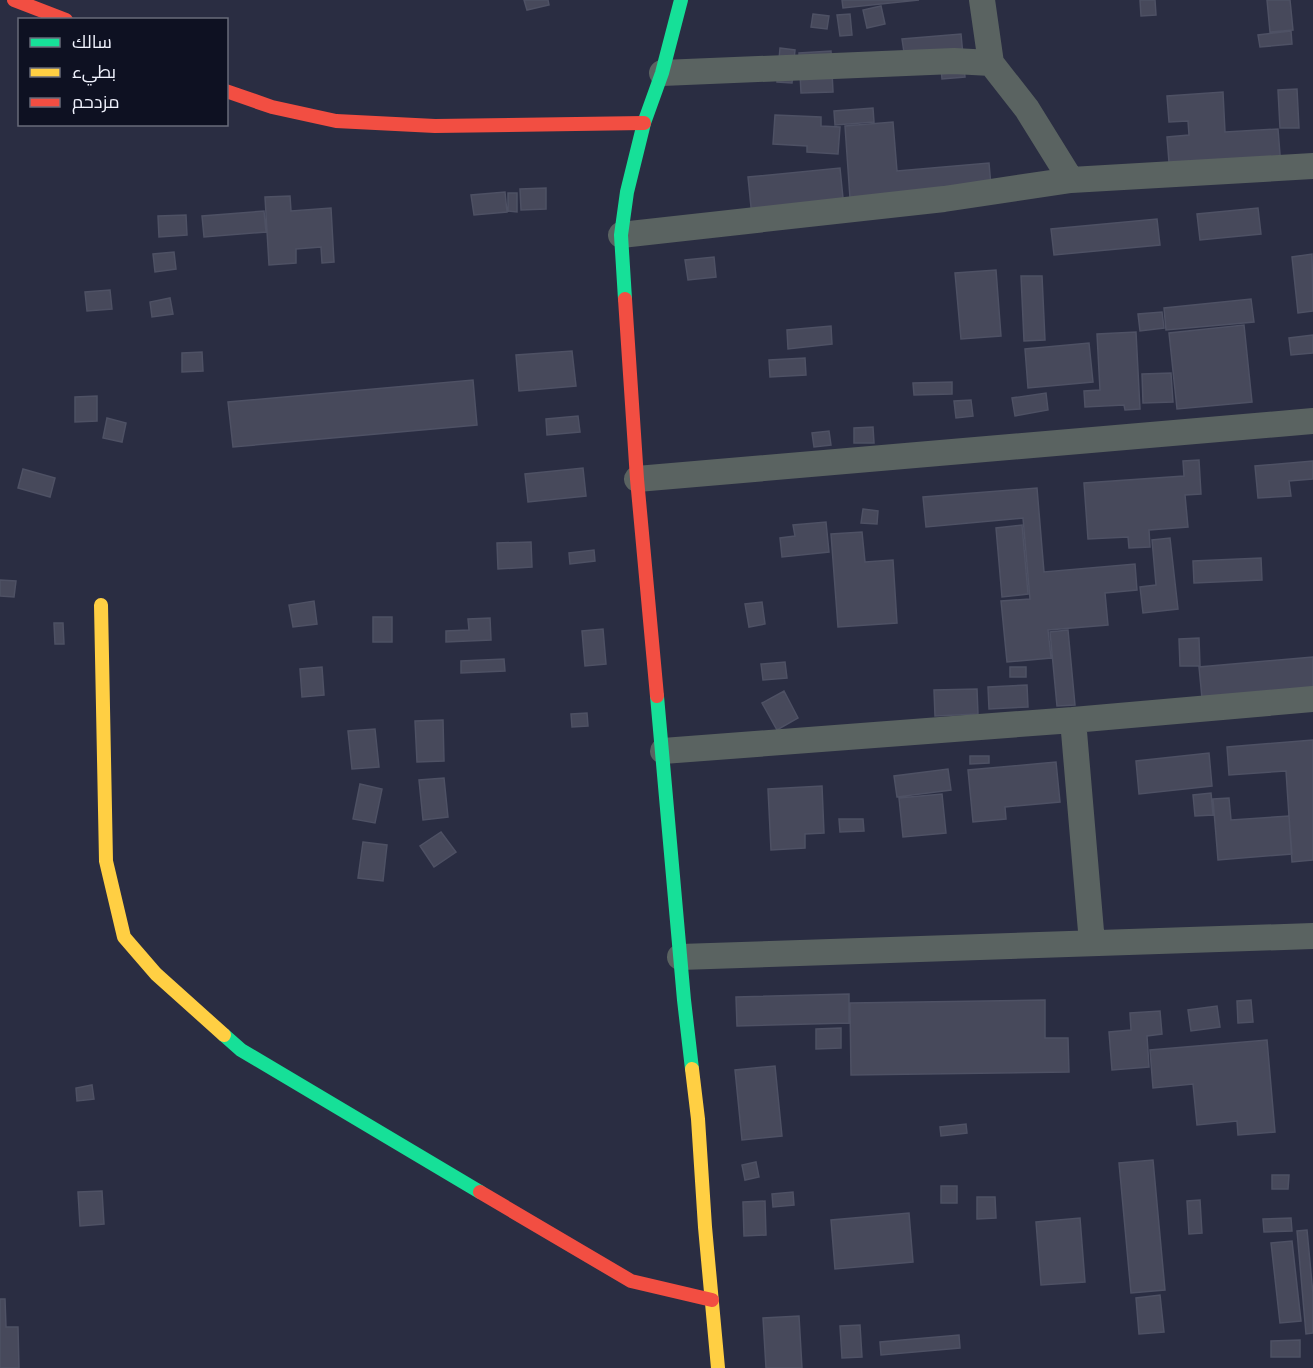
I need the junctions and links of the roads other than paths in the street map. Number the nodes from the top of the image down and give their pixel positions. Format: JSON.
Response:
{"nodes":[{"id":1,"x":14,"y":0,"type":"edge"},
{"id":2,"x":681,"y":0,"type":"edge"},
{"id":3,"x":982,"y":0,"type":"edge"},
{"id":4,"x":61,"y":18,"type":"edge"},
{"id":5,"x":991,"y":63,"type":"junction"},
{"id":6,"x":662,"y":73,"type":"junction"},
{"id":7,"x":228,"y":92,"type":"edge"},
{"id":8,"x":644,"y":123,"type":"junction"},
{"id":9,"x":1313,"y":166,"type":"edge"},
{"id":10,"x":1071,"y":180,"type":"junction"},
{"id":11,"x":621,"y":234,"type":"junction"},
{"id":12,"x":1313,"y":421,"type":"edge"},
{"id":13,"x":637,"y":479,"type":"junction"},
{"id":14,"x":100,"y":604,"type":"dead end"},
{"id":15,"x":1313,"y":699,"type":"edge"},
{"id":16,"x":1073,"y":720,"type":"junction"},
{"id":17,"x":663,"y":751,"type":"junction"},
{"id":18,"x":1313,"y":936,"type":"edge"},
{"id":19,"x":1092,"y":943,"type":"junction"},
{"id":20,"x":680,"y":957,"type":"junction"},
{"id":21,"x":711,"y":1300,"type":"junction"},
{"id":22,"x":718,"y":1368,"type":"edge"}],
"edges":[{"from":1,"to":4,"type":"street"},
{"from":2,"to":6,"type":"street"},
{"from":3,"to":5,"type":"street"},
{"from":5,"to":6,"type":"street"},
{"from":5,"to":10,"type":"street"},
{"from":6,"to":8,"type":"street"},
{"from":7,"to":8,"type":"street"},
{"from":8,"to":11,"type":"street"},
{"from":9,"to":10,"type":"street"},
{"from":10,"to":11,"type":"street"},
{"from":11,"to":13,"type":"street"},
{"from":12,"to":13,"type":"street"},
{"from":13,"to":17,"type":"street"},
{"from":14,"to":21,"type":"street"},
{"from":15,"to":16,"type":"street"},
{"from":16,"to":17,"type":"street"},
{"from":16,"to":19,"type":"street"},
{"from":17,"to":20,"type":"street"},
{"from":18,"to":19,"type":"street"},
{"from":19,"to":20,"type":"street"},
{"from":20,"to":21,"type":"street"},
{"from":21,"to":22,"type":"street"}]}
